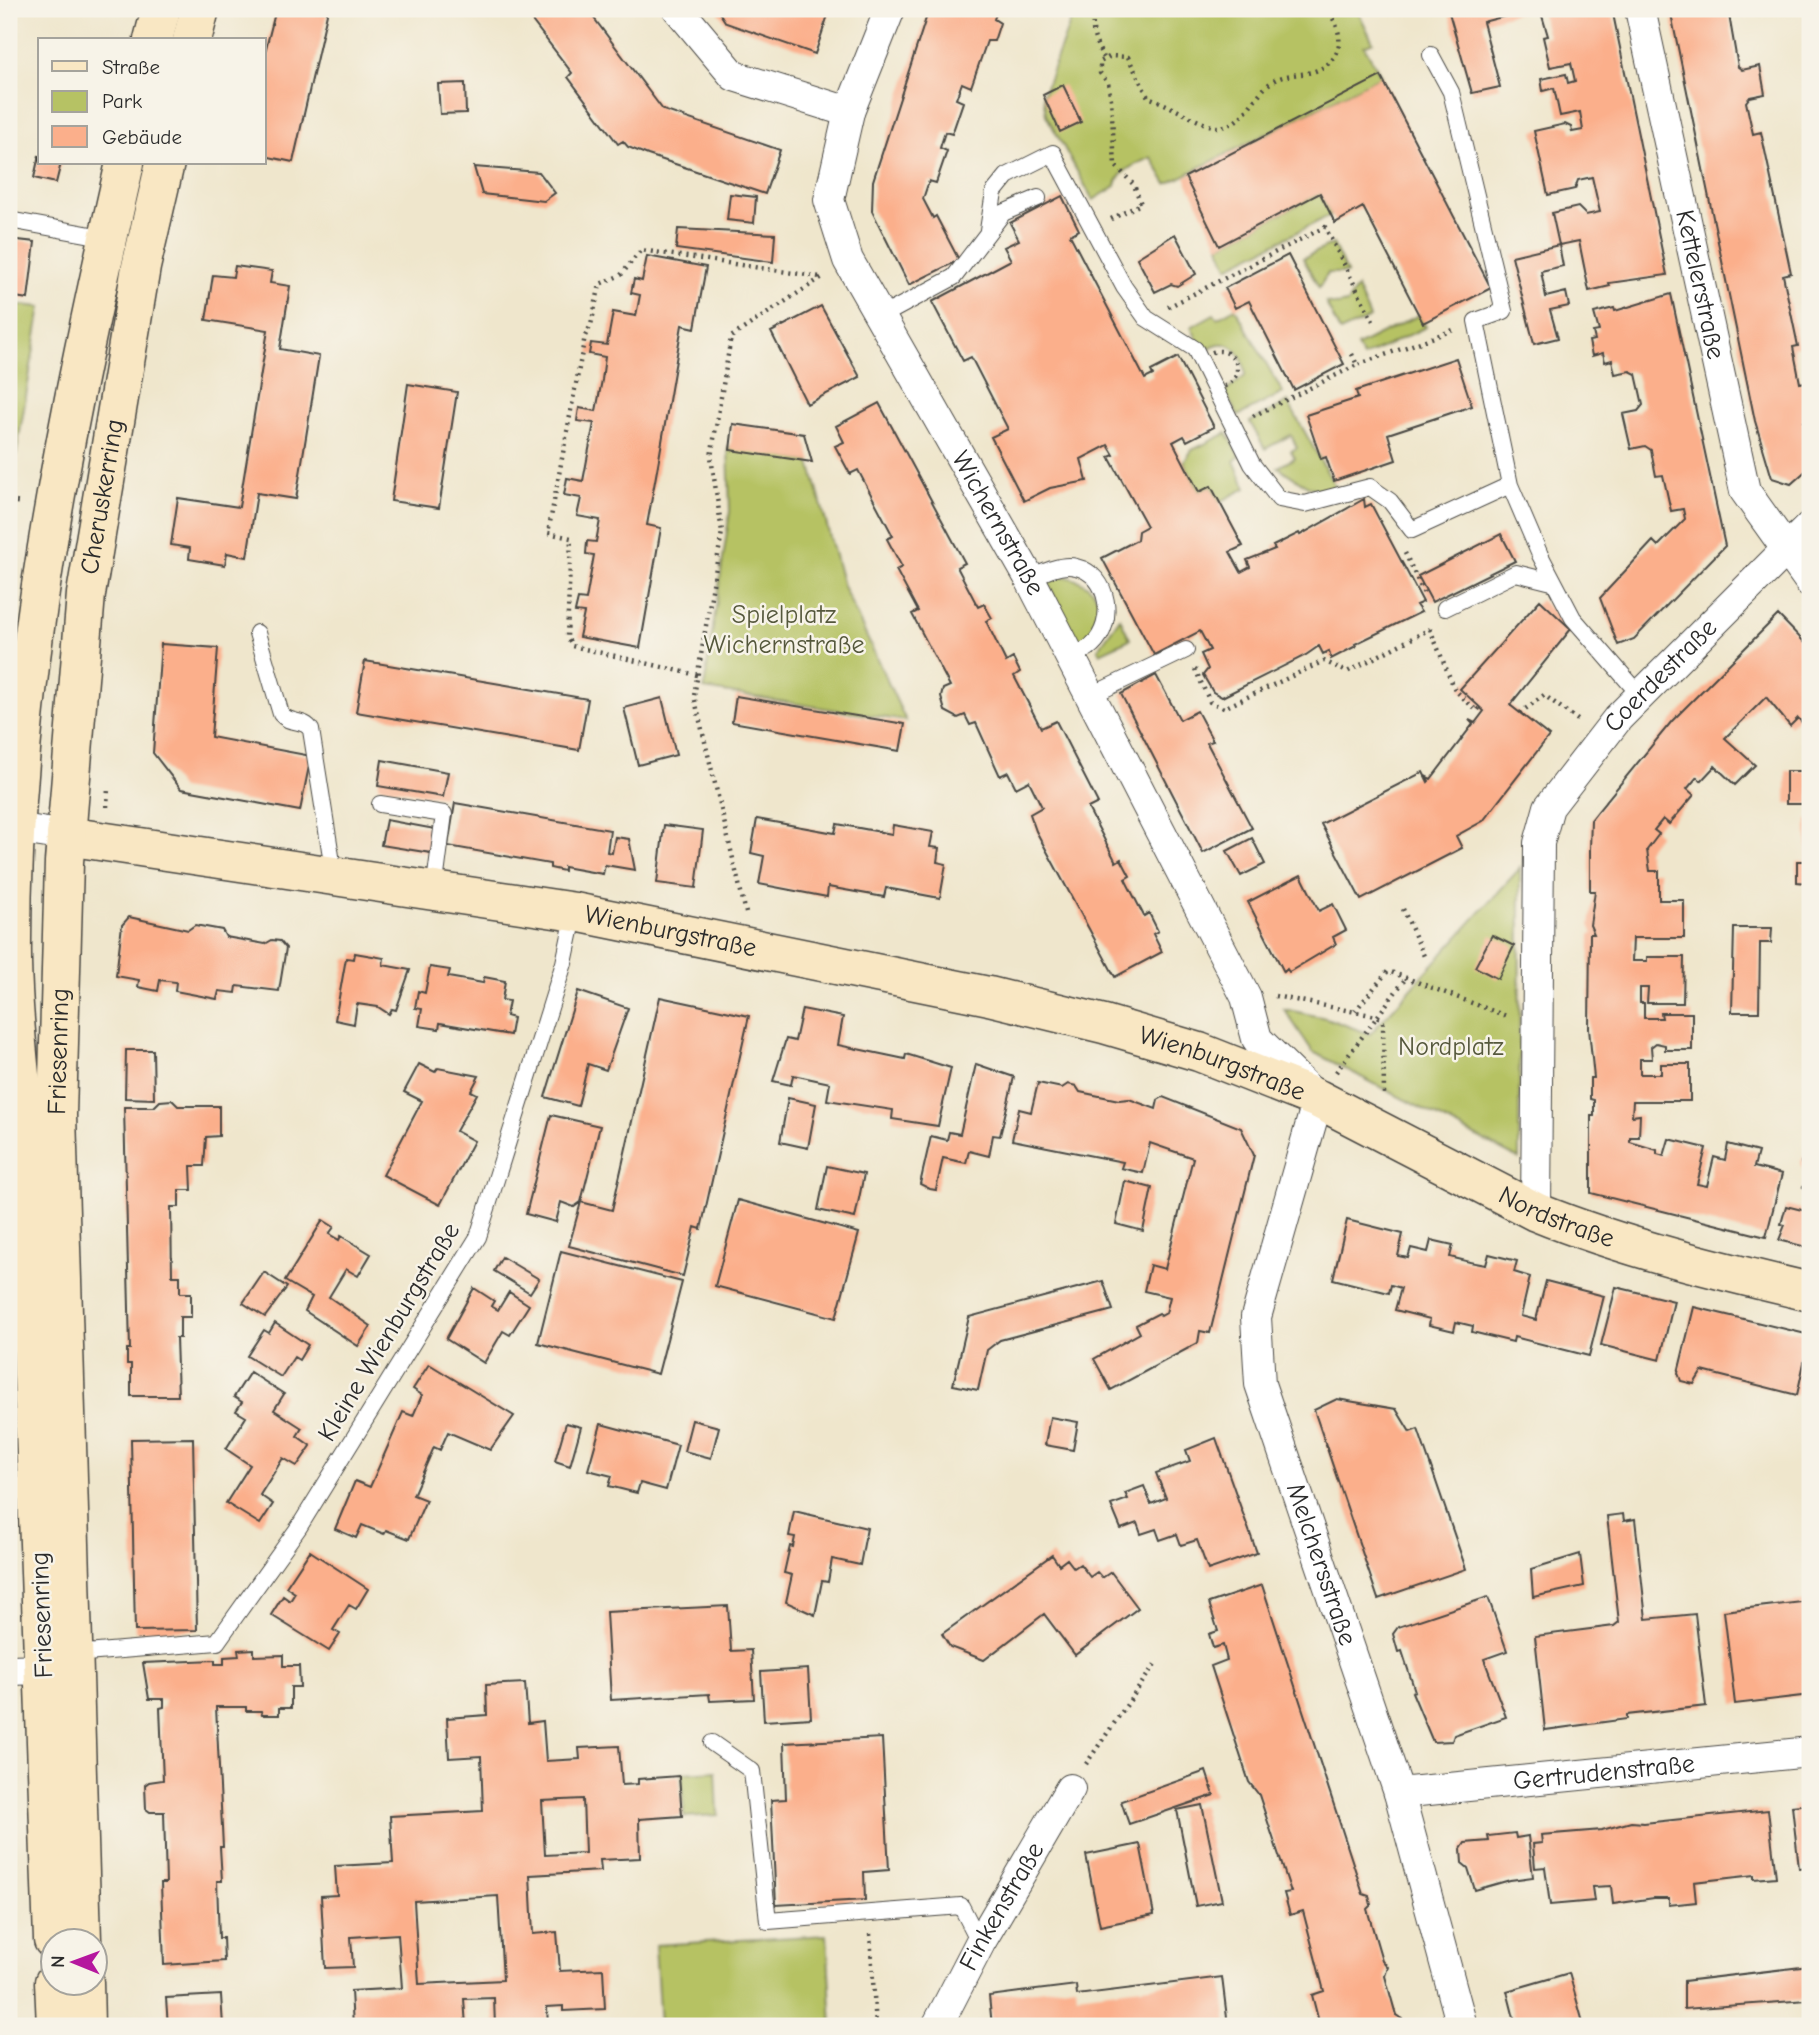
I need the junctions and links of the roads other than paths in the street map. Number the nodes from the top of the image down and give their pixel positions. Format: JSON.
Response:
{"nodes":[{"id":1,"x":161,"y":9,"type":"edge"},
{"id":2,"x":200,"y":9,"type":"edge"},
{"id":3,"x":678,"y":9,"type":"edge"},
{"id":4,"x":890,"y":9,"type":"edge"},
{"id":5,"x":1640,"y":9,"type":"edge"},
{"id":6,"x":154,"y":38,"type":"edge"},
{"id":7,"x":193,"y":38,"type":"edge"},
{"id":8,"x":1431,"y":55,"type":"dead end"},
{"id":9,"x":849,"y":112,"type":"junction"},
{"id":10,"x":125,"y":164,"type":"edge"},
{"id":11,"x":165,"y":164,"type":"edge"},
{"id":12,"x":1038,"y":198,"type":"dead end"},
{"id":13,"x":9,"y":220,"type":"edge"},
{"id":14,"x":988,"y":232,"type":"junction"},
{"id":15,"x":108,"y":238,"type":"junction"},
{"id":16,"x":880,"y":317,"type":"junction"},
{"id":17,"x":1510,"y":485,"type":"junction"},
{"id":18,"x":1810,"y":526,"type":"edge"},
{"id":19,"x":1786,"y":550,"type":"junction"},
{"id":20,"x":1030,"y":579,"type":"junction"},
{"id":21,"x":1552,"y":582,"type":"junction"},
{"id":22,"x":1810,"y":582,"type":"edge"},
{"id":23,"x":1445,"y":608,"type":"road end"},
{"id":24,"x":257,"y":633,"type":"dead end"},
{"id":25,"x":1186,"y":650,"type":"road end"},
{"id":26,"x":1068,"y":658,"type":"junction"},
{"id":27,"x":1640,"y":695,"type":"junction"},
{"id":28,"x":1088,"y":697,"type":"junction"},
{"id":29,"x":380,"y":804,"type":"dead end"},
{"id":30,"x":12,"y":828,"type":"edge"},
{"id":31,"x":66,"y":836,"type":"junction"},
{"id":32,"x":335,"y":877,"type":"junction"},
{"id":33,"x":434,"y":891,"type":"junction"},
{"id":34,"x":575,"y":912,"type":"junction"},
{"id":35,"x":1318,"y":1099,"type":"junction"},
{"id":36,"x":1536,"y":1212,"type":"junction"},
{"id":37,"x":1810,"y":1292,"type":"edge"},
{"id":38,"x":42,"y":1664,"type":"edge"},
{"id":39,"x":712,"y":1743,"type":"dead end"},
{"id":40,"x":1810,"y":1752,"type":"edge"},
{"id":41,"x":1070,"y":1789,"type":"road end"},
{"id":42,"x":1399,"y":1793,"type":"junction"},
{"id":43,"x":52,"y":1926,"type":"edge"},
{"id":44,"x":80,"y":1926,"type":"edge"},
{"id":45,"x":980,"y":1943,"type":"junction"},
{"id":46,"x":54,"y":1996,"type":"edge"},
{"id":47,"x":84,"y":1996,"type":"edge"},
{"id":48,"x":55,"y":2026,"type":"edge"},
{"id":49,"x":85,"y":2026,"type":"edge"},
{"id":50,"x":937,"y":2026,"type":"edge"},
{"id":51,"x":1462,"y":2026,"type":"edge"}],
"edges":[{"from":1,"to":6,"type":"main road"},
{"from":2,"to":7,"type":"main road"},
{"from":3,"to":9,"type":"street"},
{"from":4,"to":9,"type":"street","name":"Wichernstraße"},
{"from":5,"to":19,"type":"street","name":"Kettelerstraße"},
{"from":8,"to":17,"type":"lane"},
{"from":9,"to":16,"type":"street","name":"Wichernstraße"},
{"from":10,"to":15,"type":"main road","name":"Cheruskerring"},
{"from":11,"to":31,"type":"main road","name":"Cheruskerring"},
{"from":12,"to":14,"type":"lane"},
{"from":13,"to":15,"type":"lane"},
{"from":14,"to":16,"type":"lane"},
{"from":14,"to":17,"type":"lane"},
{"from":15,"to":30,"type":"main road","name":"Cheruskerring"},
{"from":16,"to":20,"type":"street","name":"Wichernstraße"},
{"from":17,"to":21,"type":"lane"},
{"from":18,"to":19,"type":"street","name":"Coerdestraße"},
{"from":19,"to":22,"type":"street","name":"Kettelerstraße"},
{"from":19,"to":27,"type":"street","name":"Coerdestraße"},
{"from":20,"to":26,"type":"street","name":"Wichernstraße"},
{"from":20,"to":26,"type":"lane"},
{"from":21,"to":23,"type":"lane"},
{"from":21,"to":27,"type":"lane"},
{"from":24,"to":32,"type":"lane"},
{"from":25,"to":28,"type":"lane"},
{"from":26,"to":28,"type":"street","name":"Wichernstraße"},
{"from":27,"to":36,"type":"street","name":"Coerdestraße"},
{"from":28,"to":35,"type":"street","name":"Wichernstraße"},
{"from":29,"to":33,"type":"lane"},
{"from":30,"to":31,"type":"street","name":"Wienburgstraße"},
{"from":30,"to":38,"type":"main road","name":"Friesenring"},
{"from":31,"to":32,"type":"main road","name":"Wienburgstraße"},
{"from":31,"to":38,"type":"main road","name":"Friesenring"},
{"from":32,"to":33,"type":"main road","name":"Wienburgstraße"},
{"from":33,"to":34,"type":"main road","name":"Wienburgstraße"},
{"from":34,"to":35,"type":"main road","name":"Wienburgstraße"},
{"from":34,"to":38,"type":"lane","name":"Kleine Wienburgstraße"},
{"from":35,"to":36,"type":"main road","name":"Nordstraße"},
{"from":35,"to":42,"type":"street","name":"Melchersstraße"},
{"from":36,"to":37,"type":"main road","name":"Nordstraße"},
{"from":38,"to":43,"type":"main road","name":"Friesenring"},
{"from":38,"to":44,"type":"main road","name":"Friesenring"},
{"from":39,"to":45,"type":"lane"},
{"from":40,"to":42,"type":"street","name":"Gertrudenstraße"},
{"from":41,"to":45,"type":"street","name":"Finkenstraße"},
{"from":42,"to":51,"type":"street","name":"Melchersstraße"},
{"from":45,"to":50,"type":"street","name":"Finkenstraße"},
{"from":46,"to":48,"type":"main road"},
{"from":47,"to":49,"type":"main road"}]}
